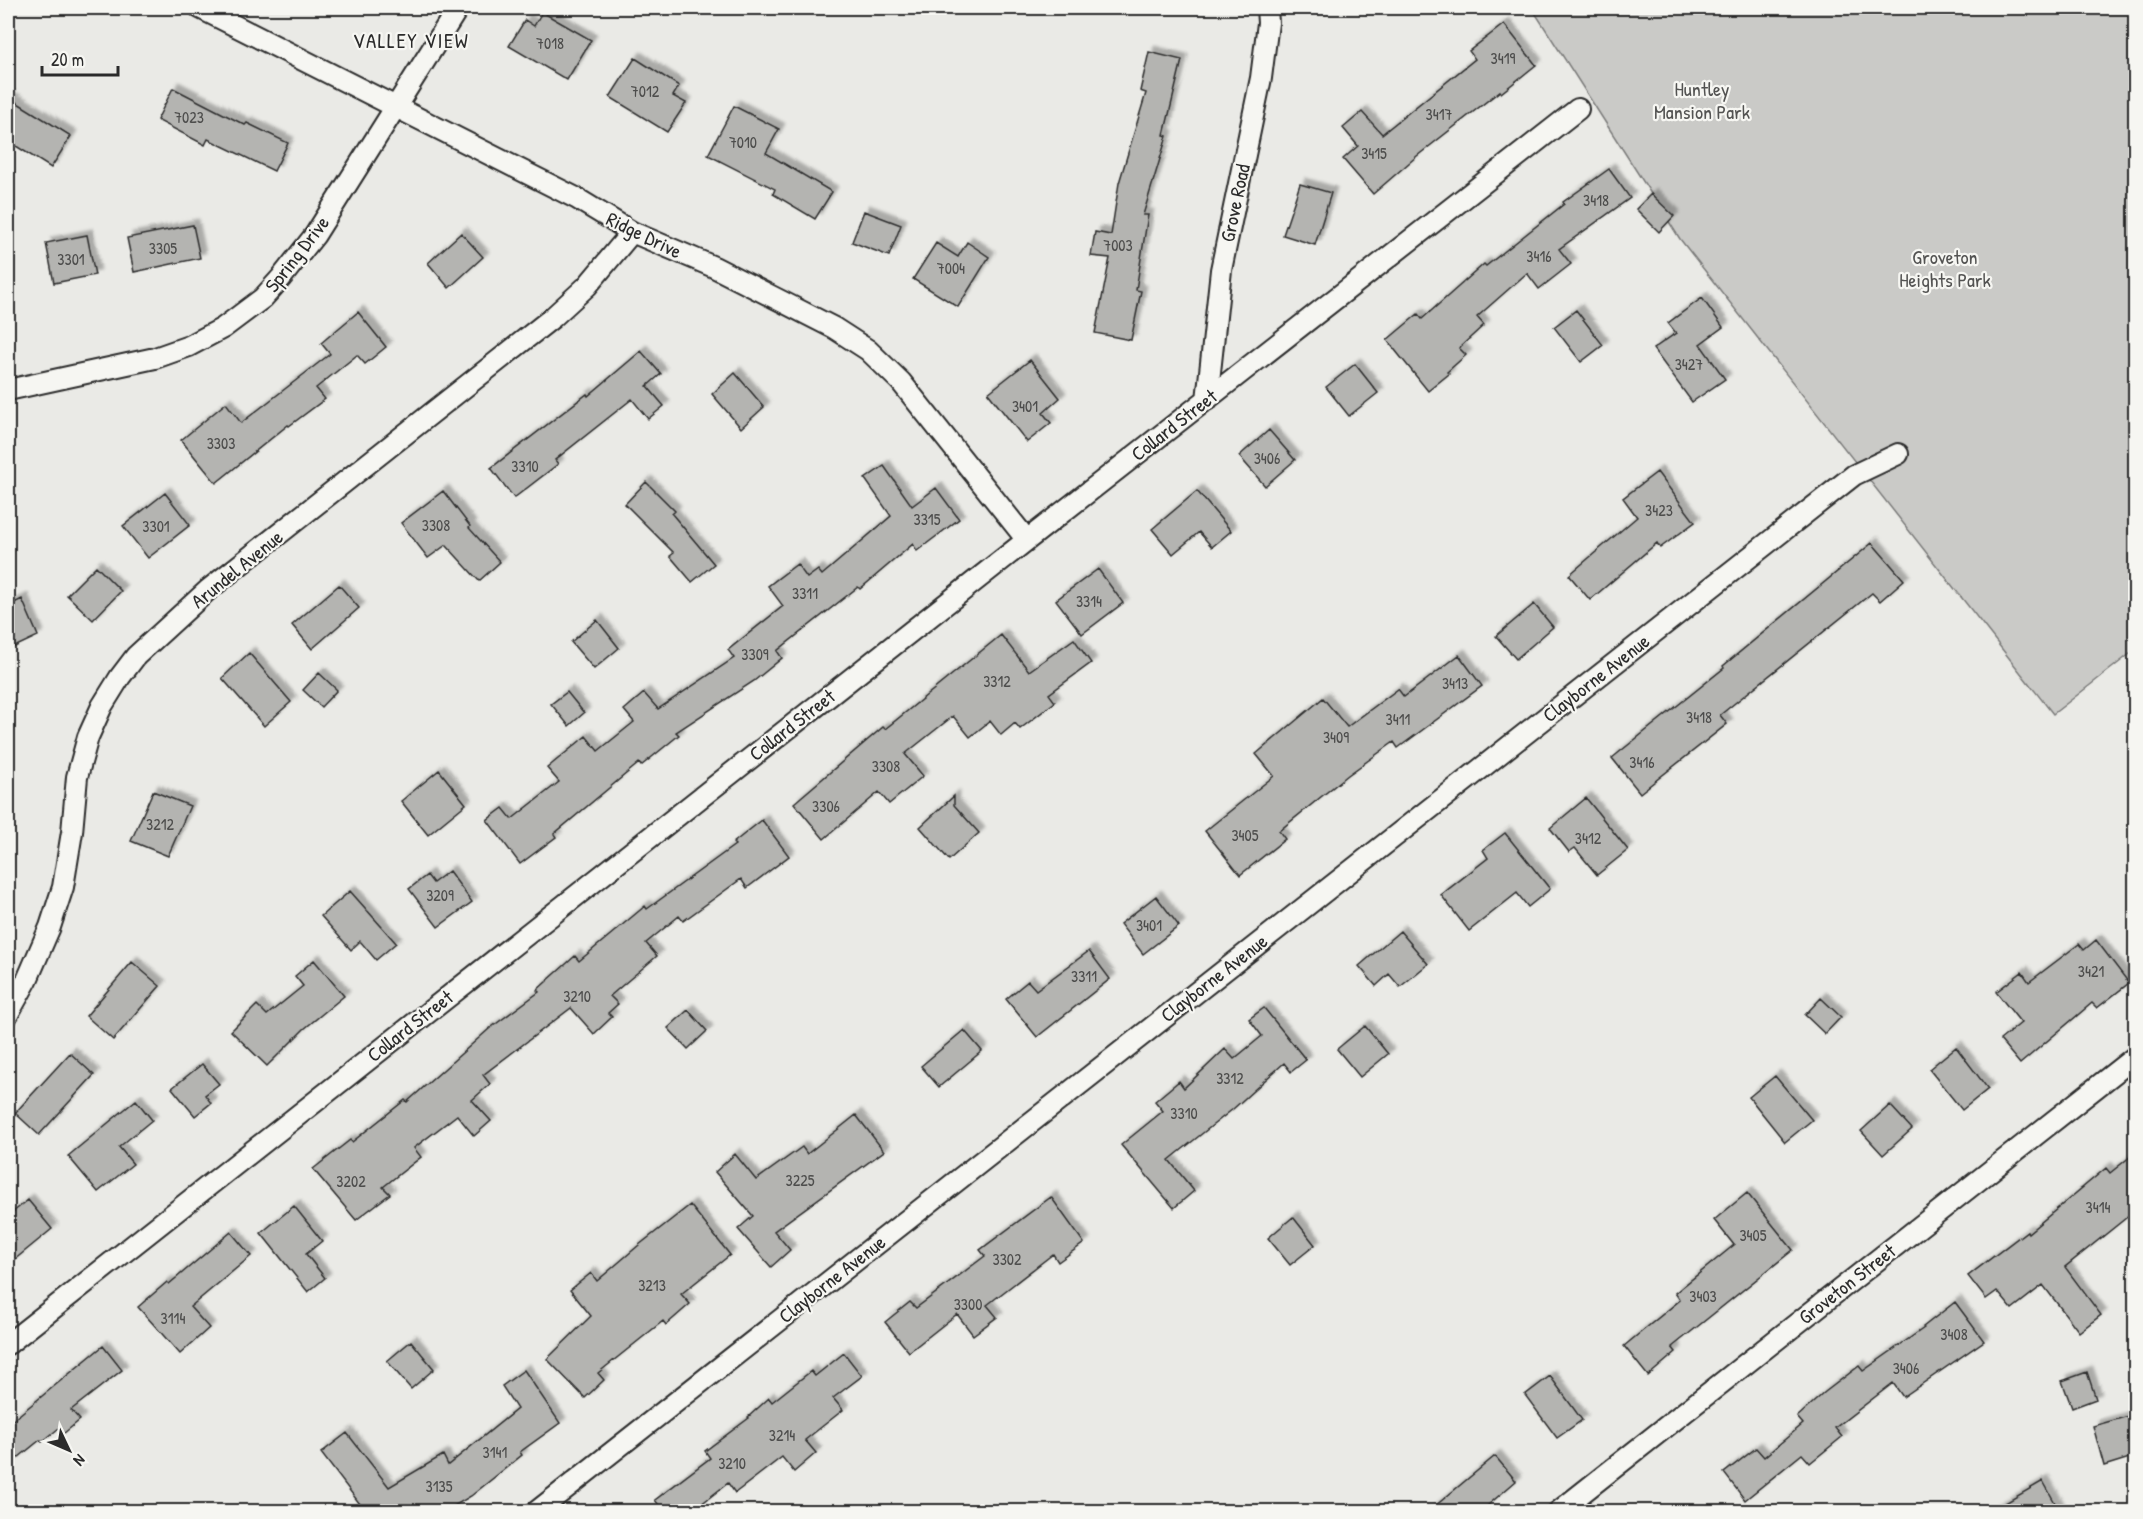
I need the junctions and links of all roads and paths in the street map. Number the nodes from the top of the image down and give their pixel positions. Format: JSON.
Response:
{"nodes":[{"id":1,"x":200,"y":8,"type":"edge"},
{"id":2,"x":458,"y":8,"type":"edge"},
{"id":3,"x":1267,"y":8,"type":"edge"},
{"id":4,"x":396,"y":105,"type":"junction"},
{"id":5,"x":1578,"y":109,"type":"dead end"},
{"id":6,"x":632,"y":232,"type":"junction"},
{"id":7,"x":8,"y":390,"type":"edge"},
{"id":8,"x":1207,"y":400,"type":"junction"},
{"id":9,"x":1898,"y":454,"type":"dead end"},
{"id":10,"x":1027,"y":540,"type":"junction"},
{"id":11,"x":8,"y":1014,"type":"edge"},
{"id":12,"x":2136,"y":1056,"type":"edge"},
{"id":13,"x":8,"y":1344,"type":"edge"},
{"id":14,"x":536,"y":1512,"type":"edge"},
{"id":15,"x":1558,"y":1512,"type":"edge"}],
"edges":[{"from":1,"to":4,"type":"street","name":"Ridge Drive"},
{"from":2,"to":4,"type":"street","name":"Spring Drive"},
{"from":3,"to":8,"type":"street","name":"Grove Road"},
{"from":4,"to":6,"type":"street","name":"Ridge Drive"},
{"from":4,"to":7,"type":"street","name":"Spring Drive"},
{"from":5,"to":8,"type":"street","name":"Collard Street"},
{"from":6,"to":10,"type":"street","name":"Ridge Drive"},
{"from":6,"to":11,"type":"street","name":"Arundel Avenue"},
{"from":8,"to":10,"type":"street","name":"Collard Street"},
{"from":9,"to":14,"type":"street","name":"Clayborne Avenue"},
{"from":10,"to":13,"type":"street","name":"Collard Street"},
{"from":12,"to":15,"type":"street","name":"Groveton Street"}]}
